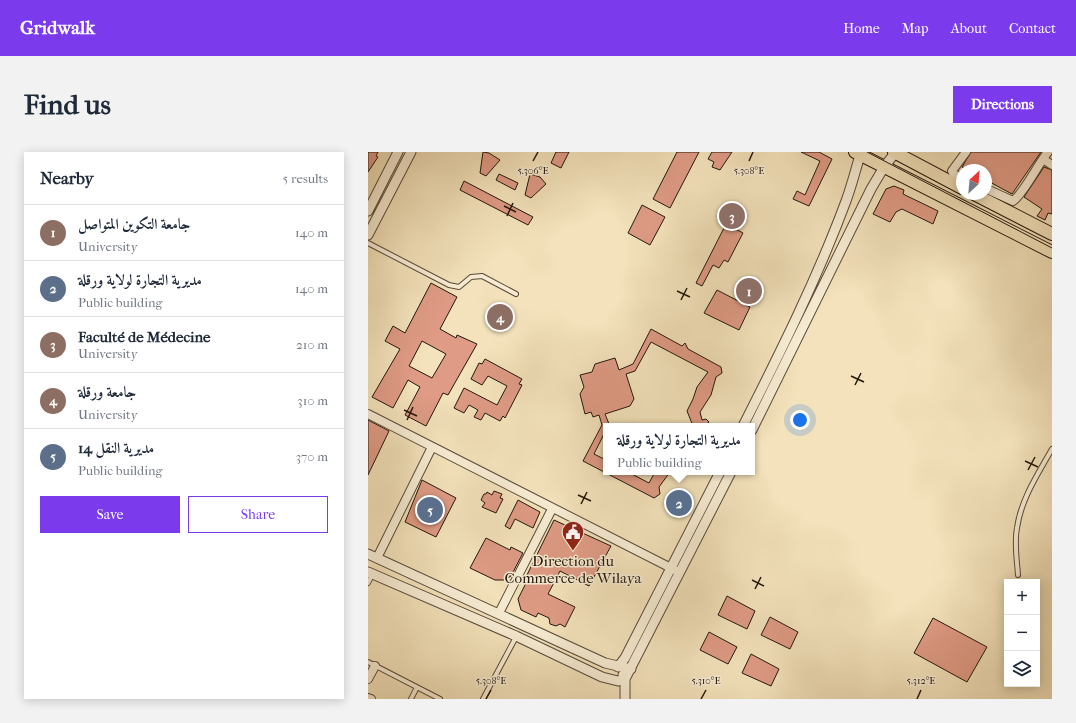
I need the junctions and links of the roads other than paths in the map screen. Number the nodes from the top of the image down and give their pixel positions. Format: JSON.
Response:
{"nodes":[{"id":1,"x":398,"y":152,"type":"edge"},
{"id":2,"x":411,"y":152,"type":"edge"},
{"id":3,"x":895,"y":152,"type":"edge"},
{"id":4,"x":966,"y":152,"type":"edge"},
{"id":5,"x":1048,"y":152,"type":"edge"},
{"id":6,"x":859,"y":153,"type":"edge"},
{"id":7,"x":1043,"y":159,"type":"junction"},
{"id":8,"x":957,"y":164,"type":"edge"},
{"id":9,"x":956,"y":166,"type":"edge"},
{"id":10,"x":1052,"y":166,"type":"edge"},
{"id":11,"x":884,"y":167,"type":"junction"},
{"id":12,"x":956,"y":175,"type":"edge"},
{"id":13,"x":385,"y":178,"type":"junction"},
{"id":14,"x":395,"y":183,"type":"junction"},
{"id":15,"x":956,"y":185,"type":"edge"},
{"id":16,"x":992,"y":195,"type":"edge"},
{"id":17,"x":992,"y":196,"type":"edge"},
{"id":18,"x":369,"y":207,"type":"edge"},
{"id":19,"x":1052,"y":234,"type":"edge"},
{"id":20,"x":368,"y":235,"type":"edge"},
{"id":21,"x":368,"y":243,"type":"edge"},
{"id":22,"x":1052,"y":252,"type":"edge"},
{"id":23,"x":516,"y":294,"type":"dead end"},
{"id":24,"x":776,"y":360,"type":"junction"},
{"id":25,"x":785,"y":365,"type":"junction"},
{"id":26,"x":368,"y":414,"type":"edge"},
{"id":27,"x":745,"y":423,"type":"edge"},
{"id":28,"x":755,"y":425,"type":"edge"},
{"id":29,"x":432,"y":447,"type":"junction"},
{"id":30,"x":1052,"y":449,"type":"edge"},
{"id":31,"x":718,"y":475,"type":"edge"},
{"id":32,"x":729,"y":475,"type":"edge"},
{"id":33,"x":552,"y":509,"type":"junction"},
{"id":34,"x":368,"y":554,"type":"edge"},
{"id":35,"x":377,"y":558,"type":"junction"},
{"id":36,"x":671,"y":568,"type":"junction"},
{"id":37,"x":679,"y":573,"type":"junction"},
{"id":38,"x":1018,"y":575,"type":"dead end"},
{"id":39,"x":369,"y":576,"type":"edge"},
{"id":40,"x":499,"y":613,"type":"junction"},
{"id":41,"x":516,"y":636,"type":"junction"},
{"id":42,"x":625,"y":658,"type":"junction"},
{"id":43,"x":605,"y":663,"type":"junction"},
{"id":44,"x":372,"y":664,"type":"edge"},
{"id":45,"x":618,"y":667,"type":"junction"},
{"id":46,"x":631,"y":669,"type":"junction"},
{"id":47,"x":368,"y":679,"type":"edge"},
{"id":48,"x":625,"y":680,"type":"junction"},
{"id":49,"x":417,"y":687,"type":"junction"},
{"id":50,"x":368,"y":698,"type":"edge"},
{"id":51,"x":371,"y":699,"type":"edge"},
{"id":52,"x":411,"y":699,"type":"edge"},
{"id":53,"x":440,"y":699,"type":"edge"},
{"id":54,"x":483,"y":699,"type":"edge"},
{"id":55,"x":625,"y":699,"type":"edge"}],
"edges":[{"from":1,"to":13,"type":"street"},
{"from":2,"to":14,"type":"street"},
{"from":3,"to":11,"type":"street"},
{"from":3,"to":15,"type":"main road"},
{"from":4,"to":8,"type":"street"},
{"from":5,"to":7,"type":"street"},
{"from":6,"to":11,"type":"main road"},
{"from":6,"to":24,"type":"street"},
{"from":7,"to":10,"type":"street"},
{"from":7,"to":16,"type":"street"},
{"from":9,"to":12,"type":"street"},
{"from":11,"to":22,"type":"main road"},
{"from":11,"to":25,"type":"street"},
{"from":13,"to":14,"type":"street"},
{"from":13,"to":18,"type":"street"},
{"from":14,"to":20,"type":"street"},
{"from":17,"to":19,"type":"main road"},
{"from":21,"to":23,"type":"lane"},
{"from":24,"to":25,"type":"street"},
{"from":24,"to":27,"type":"street"},
{"from":25,"to":28,"type":"street"},
{"from":26,"to":29,"type":"street"},
{"from":29,"to":33,"type":"street"},
{"from":29,"to":35,"type":"street"},
{"from":30,"to":38,"type":"lane"},
{"from":31,"to":36,"type":"street"},
{"from":32,"to":37,"type":"street"},
{"from":33,"to":36,"type":"street"},
{"from":33,"to":40,"type":"street"},
{"from":34,"to":35,"type":"street"},
{"from":35,"to":40,"type":"street"},
{"from":36,"to":37,"type":"street"},
{"from":36,"to":42,"type":"street"},
{"from":37,"to":46,"type":"street"},
{"from":39,"to":41,"type":"street"},
{"from":40,"to":43,"type":"street"},
{"from":41,"to":48,"type":"street"},
{"from":41,"to":54,"type":"lane"},
{"from":42,"to":43,"type":"street"},
{"from":42,"to":45,"type":"street"},
{"from":43,"to":45,"type":"street"},
{"from":44,"to":47,"type":"street"},
{"from":44,"to":49,"type":"lane"},
{"from":45,"to":46,"type":"street"},
{"from":45,"to":48,"type":"street"},
{"from":46,"to":48,"type":"street"},
{"from":48,"to":55,"type":"street"},
{"from":49,"to":52,"type":"lane"},
{"from":49,"to":53,"type":"lane"},
{"from":50,"to":51,"type":"street"}]}
